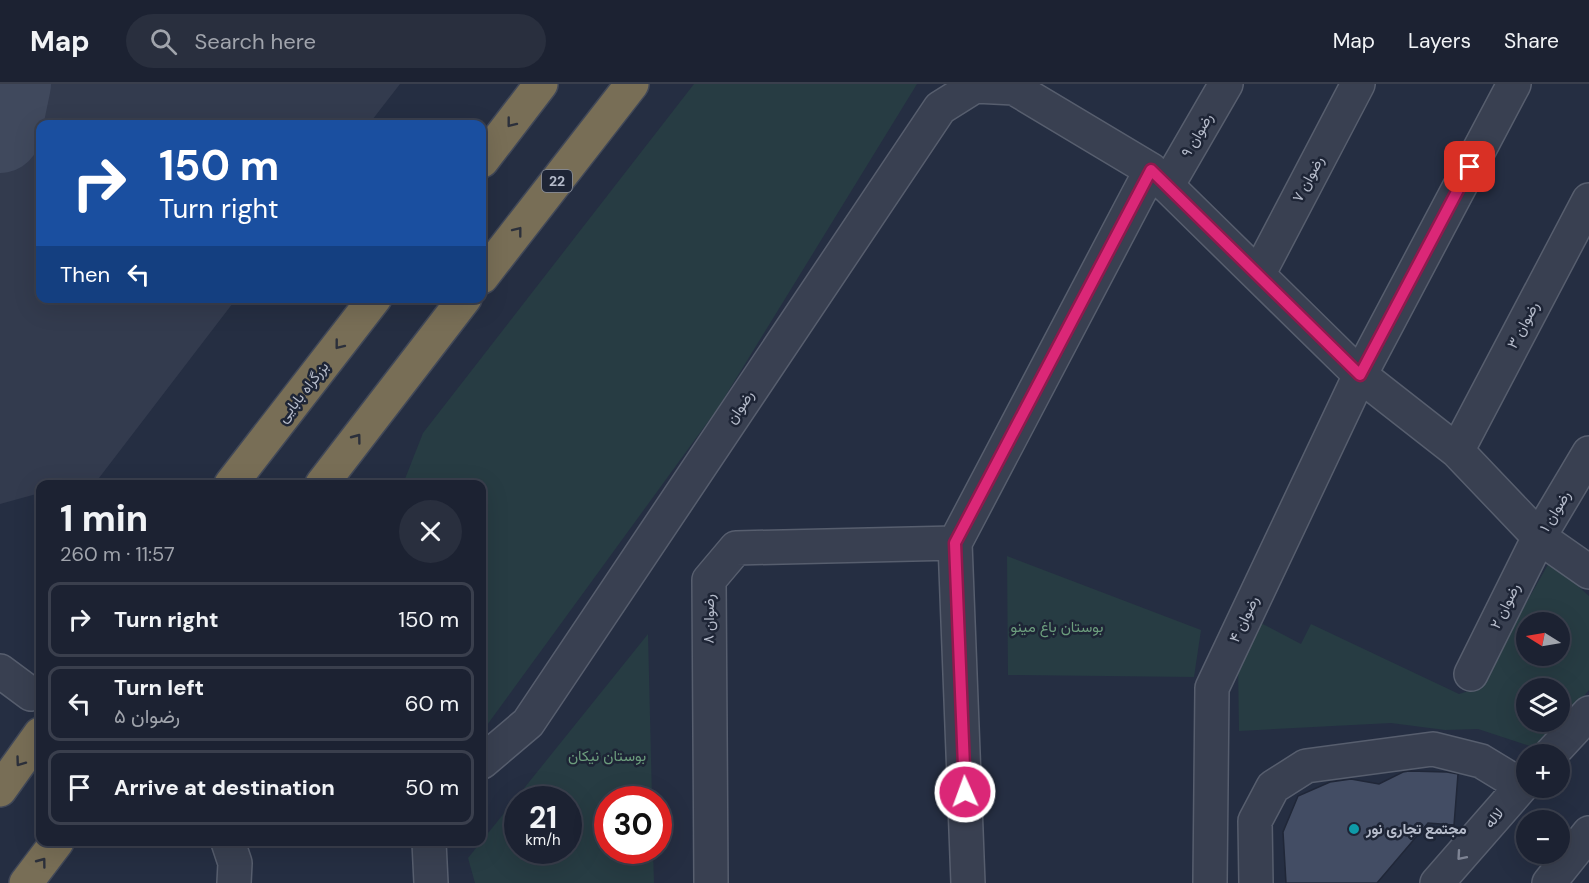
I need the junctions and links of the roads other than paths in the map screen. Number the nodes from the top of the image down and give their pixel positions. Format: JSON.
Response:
{"nodes":[{"id":1,"x":541,"y":84,"type":"edge"},
{"id":2,"x":632,"y":84,"type":"edge"},
{"id":3,"x":1226,"y":84,"type":"edge"},
{"id":4,"x":1358,"y":84,"type":"edge"},
{"id":5,"x":1514,"y":84,"type":"edge"},
{"id":6,"x":1015,"y":86,"type":"edge"},
{"id":7,"x":486,"y":156,"type":"edge"},
{"id":8,"x":1159,"y":178,"type":"junction"},
{"id":9,"x":1589,"y":200,"type":"edge"},
{"id":10,"x":486,"y":272,"type":"edge"},
{"id":11,"x":1258,"y":275,"type":"junction"},
{"id":12,"x":371,"y":303,"type":"edge"},
{"id":13,"x":461,"y":303,"type":"edge"},
{"id":14,"x":1360,"y":375,"type":"junction"},
{"id":15,"x":1457,"y":451,"type":"junction"},
{"id":16,"x":1589,"y":453,"type":"edge"},
{"id":17,"x":234,"y":480,"type":"edge"},
{"id":18,"x":325,"y":480,"type":"edge"},
{"id":19,"x":1539,"y":537,"type":"junction"},
{"id":20,"x":955,"y":543,"type":"junction"},
{"id":21,"x":1589,"y":572,"type":"edge"},
{"id":22,"x":0,"y":671,"type":"edge"},
{"id":23,"x":1471,"y":674,"type":"dead end"},
{"id":24,"x":31,"y":694,"type":"dead end"},
{"id":25,"x":1589,"y":713,"type":"edge"},
{"id":26,"x":36,"y":740,"type":"edge"},
{"id":27,"x":1560,"y":744,"type":"edge"},
{"id":28,"x":486,"y":759,"type":"edge"},
{"id":29,"x":1516,"y":779,"type":"edge"},
{"id":30,"x":0,"y":790,"type":"edge"},
{"id":31,"x":1516,"y":792,"type":"edge"},
{"id":32,"x":1589,"y":833,"type":"edge"},
{"id":33,"x":54,"y":846,"type":"edge"},
{"id":34,"x":230,"y":846,"type":"edge"},
{"id":35,"x":429,"y":846,"type":"edge"},
{"id":36,"x":26,"y":883,"type":"edge"},
{"id":37,"x":234,"y":883,"type":"edge"},
{"id":38,"x":431,"y":883,"type":"edge"},
{"id":39,"x":711,"y":883,"type":"edge"},
{"id":40,"x":968,"y":883,"type":"edge"},
{"id":41,"x":1210,"y":883,"type":"edge"},
{"id":42,"x":1256,"y":883,"type":"edge"},
{"id":43,"x":1437,"y":883,"type":"edge"},
{"id":44,"x":1549,"y":883,"type":"edge"}],
"edges":[{"from":1,"to":7,"type":"highway","one_way":true},
{"from":10,"to":2,"type":"highway","number":"22","one_way":true},
{"from":3,"to":8,"type":"street","name":"رضوان ۹"},
{"from":4,"to":11,"type":"street","name":"رضوان ۷"},
{"from":5,"to":14,"type":"street","name":"رضوان ۴"},
{"from":6,"to":8,"type":"street"},
{"from":6,"to":28,"type":"street","name":"رضوان"},
{"from":8,"to":11,"type":"street"},
{"from":8,"to":20,"type":"street","name":"رضوان ۹"},
{"from":9,"to":15,"type":"street","name":"رضوان ۳"},
{"from":11,"to":14,"type":"street"},
{"from":12,"to":17,"type":"highway","name":"بزرگراه بابایی","one_way":true},
{"from":18,"to":13,"type":"highway","one_way":true},
{"from":14,"to":15,"type":"street"},
{"from":14,"to":41,"type":"street","name":"رضوان ۴"},
{"from":15,"to":19,"type":"street"},
{"from":16,"to":19,"type":"street","name":"رضوان ۱"},
{"from":19,"to":21,"type":"street"},
{"from":19,"to":23,"type":"street","name":"رضوان ۲"},
{"from":20,"to":39,"type":"street","name":"رضوان ۸"},
{"from":20,"to":40,"type":"street"},
{"from":22,"to":24,"type":"street"},
{"from":25,"to":27,"type":"street"},
{"from":26,"to":30,"type":"highway","one_way":true},
{"from":29,"to":42,"type":"street"},
{"from":31,"to":43,"type":"street","name":"لاله","one_way":true},
{"from":32,"to":44,"type":"street"},
{"from":36,"to":33,"type":"highway","one_way":true},
{"from":34,"to":37,"type":"street"},
{"from":35,"to":38,"type":"street"}]}
